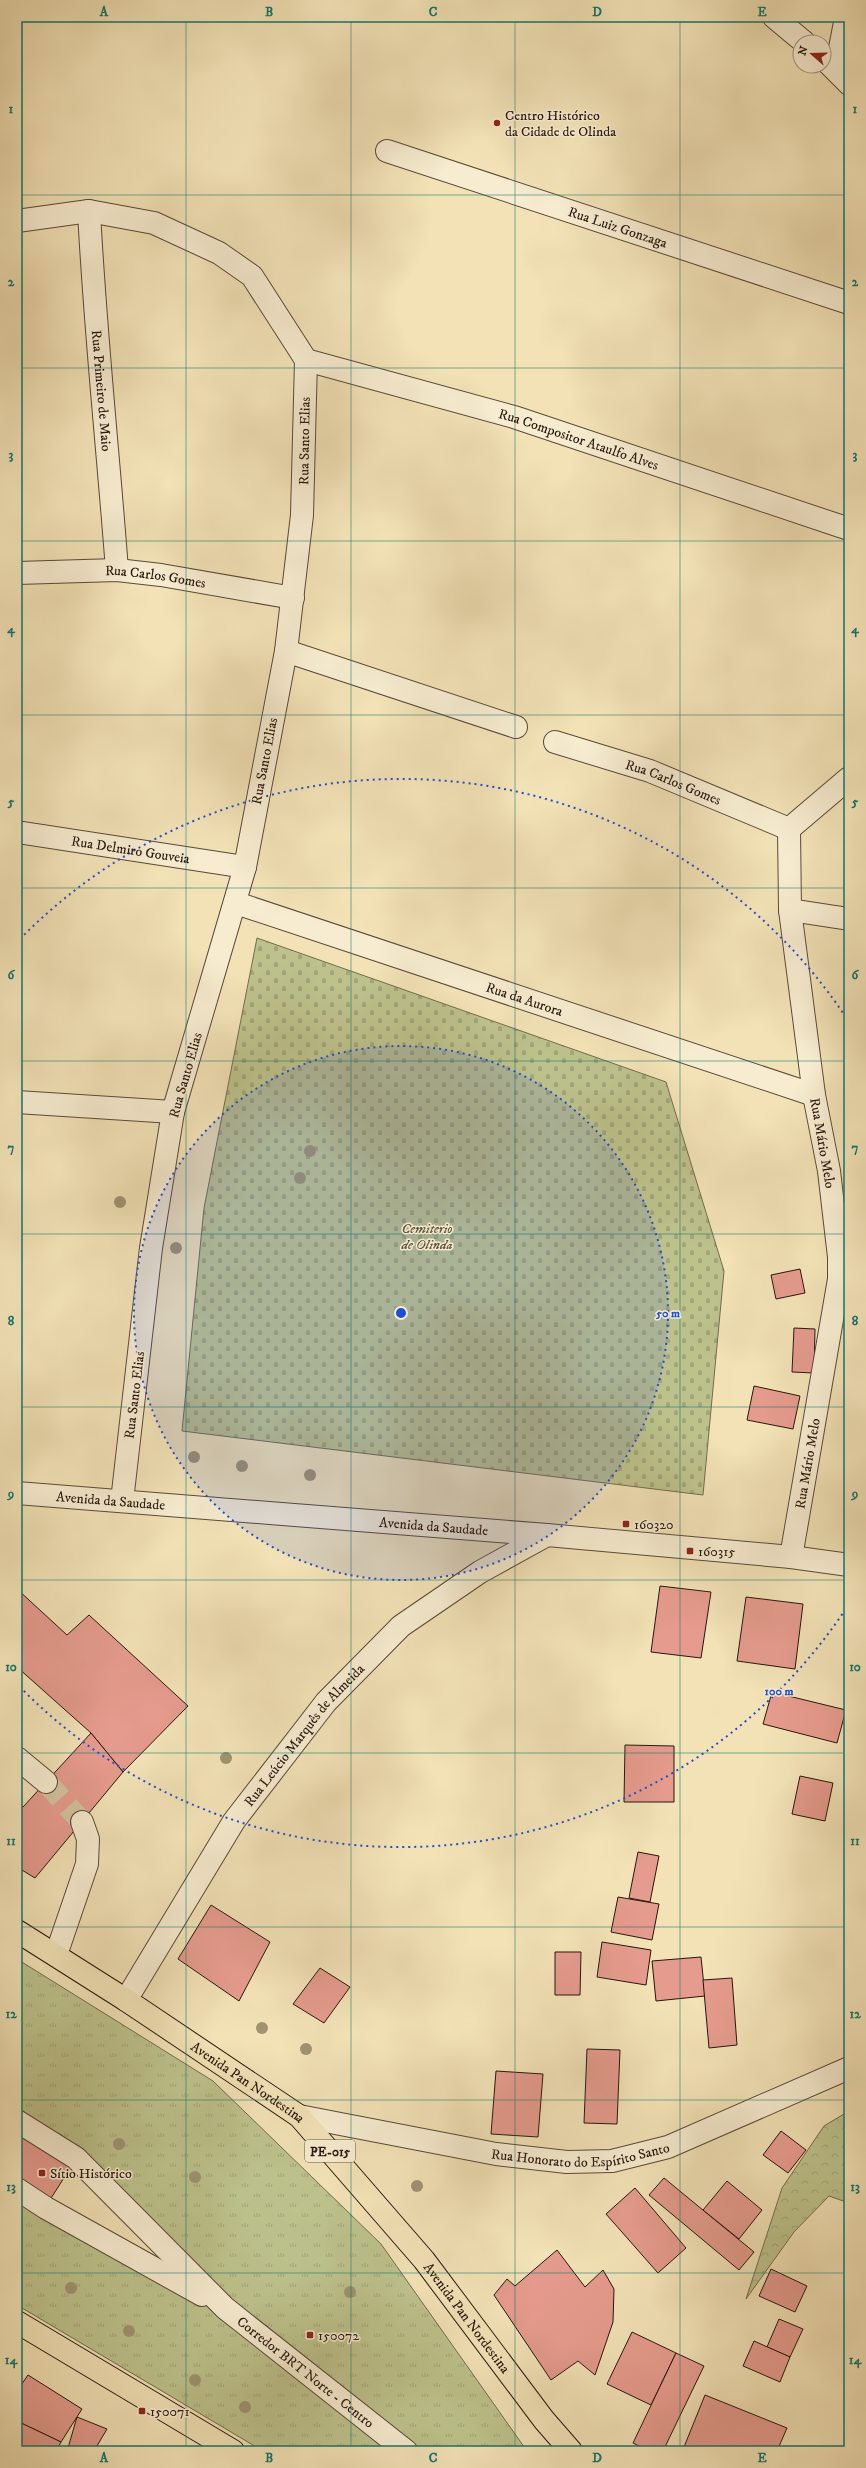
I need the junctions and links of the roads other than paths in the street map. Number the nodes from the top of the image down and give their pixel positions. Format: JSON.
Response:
{"nodes":[{"id":1,"x":774,"y":17,"type":"edge"},
{"id":2,"x":846,"y":17,"type":"edge"},
{"id":3,"x":794,"y":34,"type":"edge"},
{"id":4,"x":836,"y":71,"type":"edge"},
{"id":5,"x":387,"y":151,"type":"dead end"},
{"id":6,"x":89,"y":211,"type":"junction"},
{"id":7,"x":17,"y":221,"type":"edge"},
{"id":8,"x":849,"y":303,"type":"edge"},
{"id":9,"x":306,"y":360,"type":"junction"},
{"id":10,"x":849,"y":529,"type":"edge"},
{"id":11,"x":117,"y":570,"type":"junction"},
{"id":12,"x":17,"y":573,"type":"edge"},
{"id":13,"x":293,"y":598,"type":"junction"},
{"id":14,"x":286,"y":651,"type":"junction"},
{"id":15,"x":516,"y":727,"type":"dead end"},
{"id":16,"x":555,"y":742,"type":"dead end"},
{"id":17,"x":849,"y":778,"type":"edge"},
{"id":18,"x":789,"y":829,"type":"junction"},
{"id":19,"x":17,"y":832,"type":"edge"},
{"id":20,"x":245,"y":867,"type":"junction"},
{"id":21,"x":236,"y":904,"type":"junction"},
{"id":22,"x":790,"y":910,"type":"junction"},
{"id":23,"x":849,"y":919,"type":"edge"},
{"id":24,"x":814,"y":1094,"type":"junction"},
{"id":25,"x":17,"y":1102,"type":"edge"},
{"id":26,"x":173,"y":1112,"type":"junction"},
{"id":27,"x":17,"y":1494,"type":"edge"},
{"id":28,"x":122,"y":1501,"type":"junction"},
{"id":29,"x":547,"y":1535,"type":"junction"},
{"id":30,"x":791,"y":1557,"type":"junction"},
{"id":31,"x":849,"y":1565,"type":"edge"},
{"id":32,"x":17,"y":1758,"type":"edge"},
{"id":33,"x":46,"y":1782,"type":"tunnel mouth"},
{"id":34,"x":82,"y":1822,"type":"tunnel mouth"},
{"id":35,"x":17,"y":1931,"type":"edge"},
{"id":36,"x":56,"y":1955,"type":"junction"},
{"id":37,"x":126,"y":2000,"type":"junction"},
{"id":38,"x":849,"y":2068,"type":"edge"},
{"id":39,"x":299,"y":2116,"type":"junction"},
{"id":40,"x":17,"y":2121,"type":"edge"},
{"id":41,"x":17,"y":2189,"type":"edge"},
{"id":42,"x":225,"y":2308,"type":"junction"},
{"id":43,"x":17,"y":2322,"type":"edge"},
{"id":44,"x":233,"y":2451,"type":"edge"},
{"id":45,"x":406,"y":2451,"type":"edge"},
{"id":46,"x":571,"y":2451,"type":"edge"}],
"edges":[{"from":1,"to":3,"type":"street"},
{"from":2,"to":4,"type":"street"},
{"from":5,"to":8,"type":"street","name":"Rua Luiz Gonzaga"},
{"from":6,"to":7,"type":"street"},
{"from":6,"to":9,"type":"street"},
{"from":6,"to":11,"type":"street","name":"Rua Primeiro de Maio"},
{"from":9,"to":10,"type":"street","name":"Rua Compositor Ataulfo Alves"},
{"from":9,"to":13,"type":"street","name":"Rua Santo Elias"},
{"from":11,"to":12,"type":"street","name":"Rua Carlos Gomes"},
{"from":11,"to":13,"type":"street","name":"Rua Carlos Gomes"},
{"from":13,"to":14,"type":"street","name":"Rua Santo Elias"},
{"from":14,"to":15,"type":"street"},
{"from":14,"to":20,"type":"street","name":"Rua Santo Elias"},
{"from":16,"to":18,"type":"street","name":"Rua Carlos Gomes"},
{"from":17,"to":18,"type":"street"},
{"from":18,"to":22,"type":"street","name":"Rua Mário Melo"},
{"from":19,"to":20,"type":"street","name":"Rua Delmiro Gouveia"},
{"from":20,"to":21,"type":"street","name":"Rua Santo Elias"},
{"from":21,"to":24,"type":"street","name":"Rua da Aurora"},
{"from":21,"to":26,"type":"street","name":"Rua Santo Elias"},
{"from":22,"to":23,"type":"street"},
{"from":22,"to":24,"type":"street","name":"Rua Mário Melo"},
{"from":24,"to":30,"type":"street","name":"Rua Mário Melo"},
{"from":25,"to":26,"type":"street"},
{"from":26,"to":28,"type":"street","name":"Rua Santo Elias"},
{"from":27,"to":28,"type":"street","name":"Avenida da Saudade"},
{"from":28,"to":29,"type":"street","name":"Avenida da Saudade"},
{"from":29,"to":30,"type":"street","name":"Avenida da Saudade"},
{"from":29,"to":37,"type":"street","name":"Rua Leúcio Marquês de Almeida"},
{"from":30,"to":31,"type":"street","name":"Avenida da Saudade"},
{"from":32,"to":33,"type":"street"},
{"from":34,"to":36,"type":"street"},
{"from":35,"to":36,"type":"highway","name":"Avenida Pan Nordestina","number":"PE-015"},
{"from":36,"to":37,"type":"highway","name":"Avenida Pan Nordestina","number":"PE-015"},
{"from":37,"to":39,"type":"highway","name":"Avenida Pan Nordestina","number":"PE-015"},
{"from":38,"to":39,"type":"street","name":"Rua Honorato do Espírito Santo"},
{"from":39,"to":46,"type":"highway","name":"Avenida Pan Nordestina","number":"PE-015"},
{"from":40,"to":42,"type":"street"},
{"from":41,"to":42,"type":"street"},
{"from":42,"to":45,"type":"street","name":"Corredor BRT Norte - Centro"},
{"from":43,"to":44,"type":"highway"}]}
